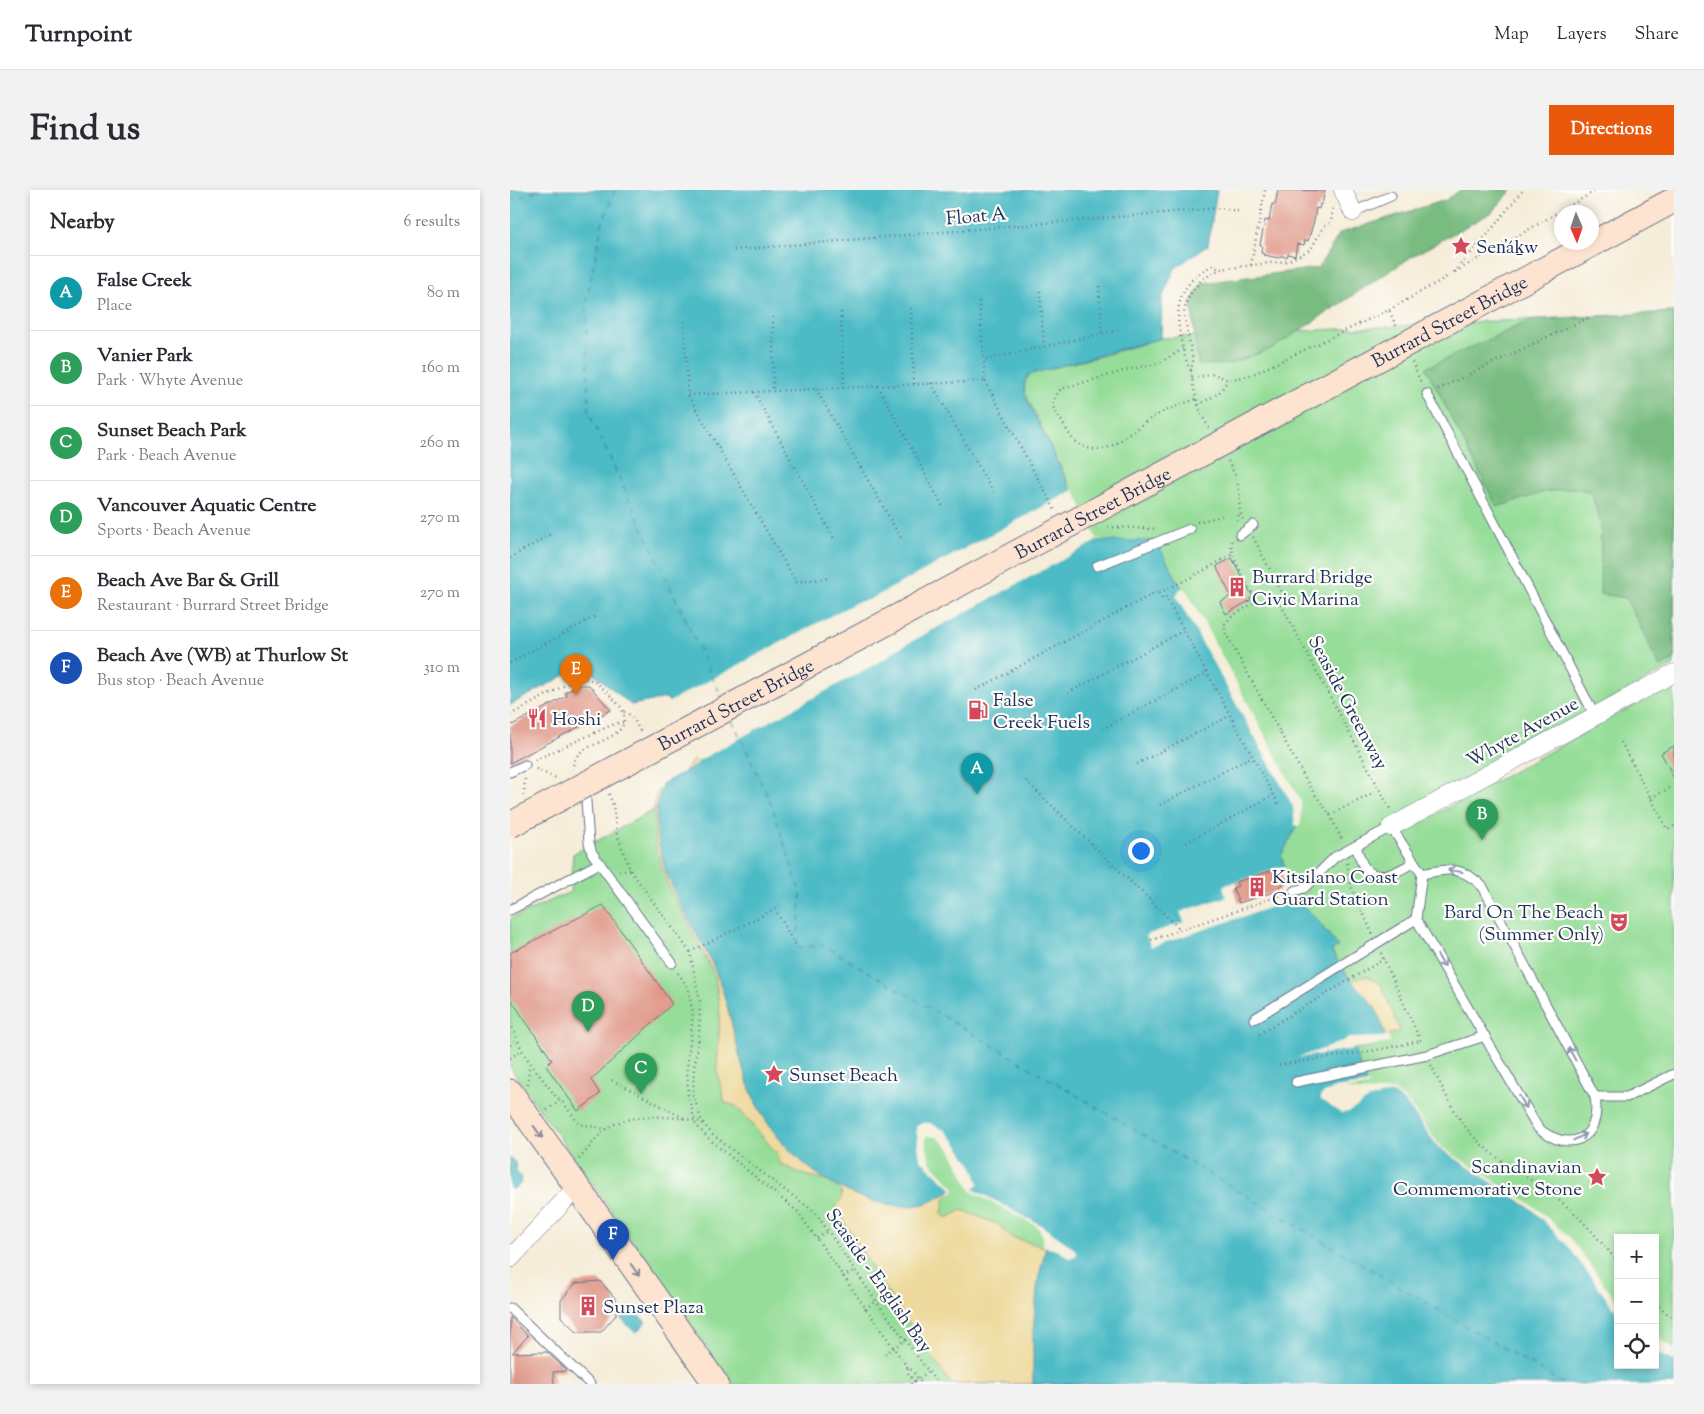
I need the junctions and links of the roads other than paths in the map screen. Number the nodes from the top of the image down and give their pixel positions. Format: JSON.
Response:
{"nodes":[{"id":1,"x":1343,"y":190,"type":"edge"},
{"id":2,"x":1391,"y":196,"type":"dead end"},
{"id":3,"x":1674,"y":200,"type":"edge"},
{"id":4,"x":1353,"y":212,"type":"joint"},
{"id":5,"x":1427,"y":394,"type":"dead end"},
{"id":6,"x":1250,"y":526,"type":"road end"},
{"id":7,"x":1190,"y":530,"type":"dead end"},
{"id":8,"x":1236,"y":537,"type":"road end"},
{"id":9,"x":1097,"y":566,"type":"dead end"},
{"id":10,"x":1674,"y":673,"type":"edge"},
{"id":11,"x":1595,"y":716,"type":"junction"},
{"id":12,"x":664,"y":745,"type":"dead end"},
{"id":13,"x":525,"y":765,"type":"road end"},
{"id":14,"x":510,"y":772,"type":"edge"},
{"id":15,"x":510,"y":825,"type":"edge"},
{"id":16,"x":1394,"y":825,"type":"junction"},
{"id":17,"x":1356,"y":846,"type":"junction"},
{"id":18,"x":1414,"y":862,"type":"junction"},
{"id":19,"x":600,"y":863,"type":"junction"},
{"id":20,"x":1422,"y":874,"type":"junction"},
{"id":21,"x":1294,"y":891,"type":"road end"},
{"id":22,"x":510,"y":910,"type":"edge"},
{"id":23,"x":1416,"y":919,"type":"junction"},
{"id":24,"x":672,"y":963,"type":"road end"},
{"id":25,"x":1254,"y":1019,"type":"dead end"},
{"id":26,"x":1484,"y":1036,"type":"junction"},
{"id":27,"x":1674,"y":1074,"type":"edge"},
{"id":28,"x":1296,"y":1082,"type":"dead end"},
{"id":29,"x":519,"y":1088,"type":"edge"},
{"id":30,"x":1595,"y":1098,"type":"junction"},
{"id":31,"x":576,"y":1188,"type":"junction"},
{"id":32,"x":510,"y":1259,"type":"edge"},
{"id":33,"x":510,"y":1308,"type":"edge"},
{"id":34,"x":590,"y":1384,"type":"edge"},
{"id":35,"x":716,"y":1384,"type":"edge"}],
"edges":[{"from":1,"to":4,"type":"street"},
{"from":2,"to":4,"type":"lane"},
{"from":3,"to":15,"type":"main road","name":"Burrard Street Bridge","bridge":true},
{"from":5,"to":11,"type":"lane"},
{"from":6,"to":8,"type":"lane"},
{"from":7,"to":9,"type":"lane"},
{"from":10,"to":11,"type":"street","name":"Whyte Avenue"},
{"from":11,"to":16,"type":"street","name":"Whyte Avenue"},
{"from":12,"to":19,"type":"lane"},
{"from":13,"to":14,"type":"lane"},
{"from":16,"to":17,"type":"lane"},
{"from":16,"to":18,"type":"lane"},
{"from":17,"to":18,"type":"lane"},
{"from":17,"to":21,"type":"lane"},
{"from":18,"to":20,"type":"lane"},
{"from":19,"to":22,"type":"lane"},
{"from":19,"to":24,"type":"lane"},
{"from":20,"to":23,"type":"lane"},
{"from":30,"to":20,"type":"lane","one_way":true},
{"from":23,"to":25,"type":"lane"},
{"from":23,"to":26,"type":"lane","one_way":true},
{"from":26,"to":28,"type":"lane"},
{"from":26,"to":30,"type":"lane","one_way":true},
{"from":27,"to":30,"type":"lane"},
{"from":29,"to":31,"type":"main road","one_way":true},
{"from":31,"to":32,"type":"street"},
{"from":31,"to":35,"type":"main road","one_way":true},
{"from":33,"to":34,"type":"lane"}]}
